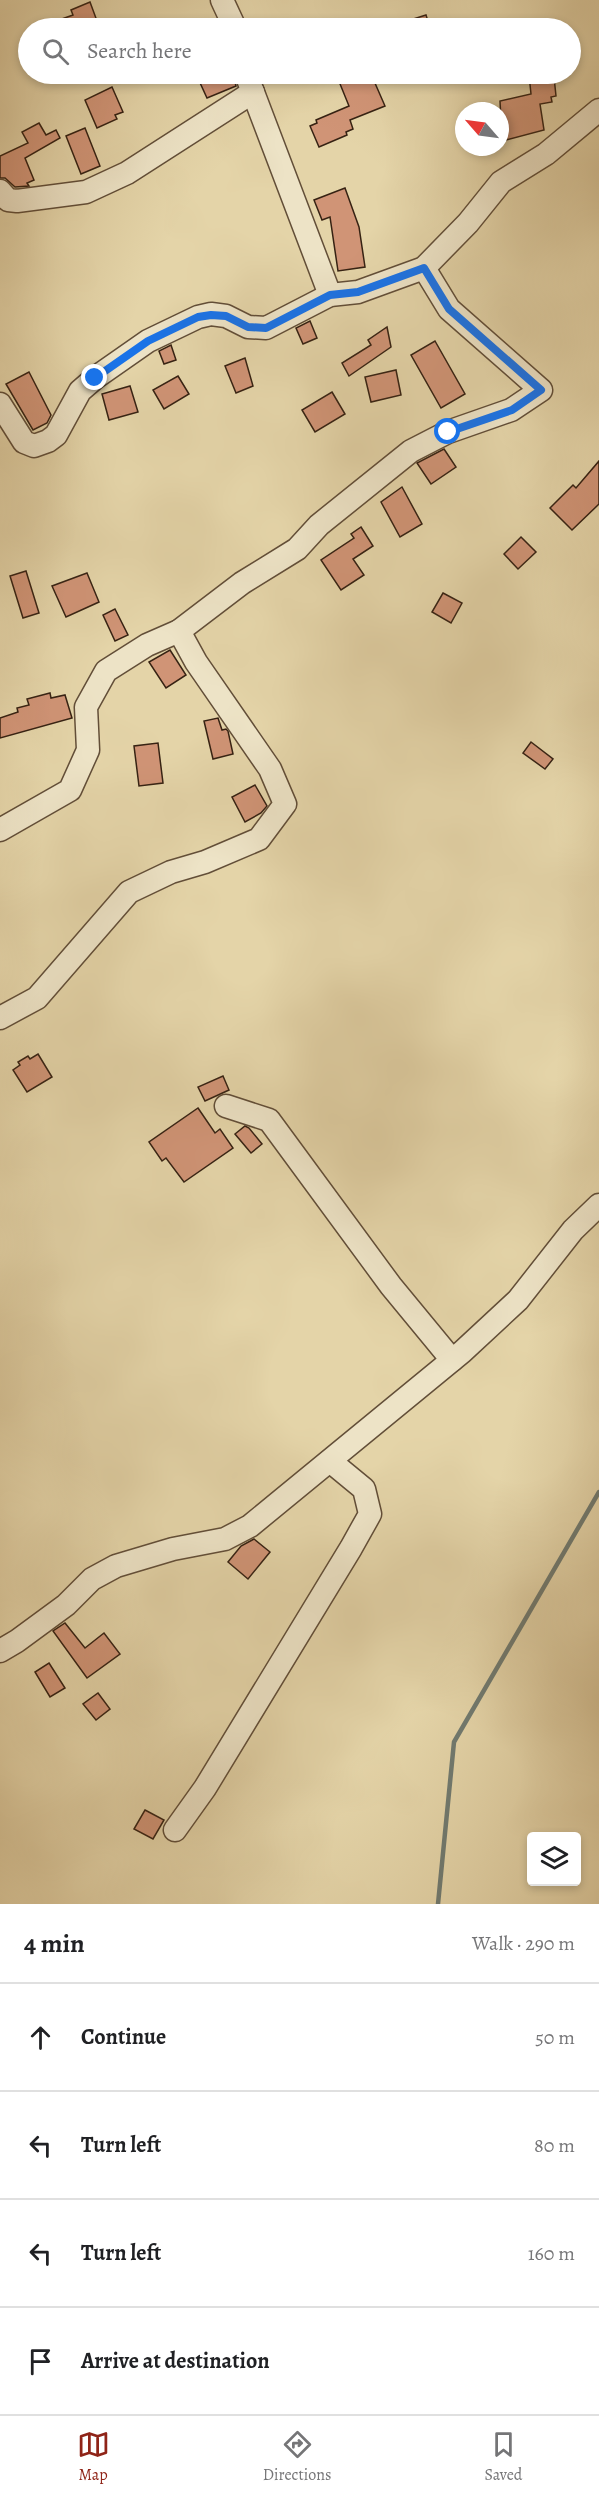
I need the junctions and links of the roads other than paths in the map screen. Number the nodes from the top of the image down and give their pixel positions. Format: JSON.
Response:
{"nodes":[{"id":1,"x":222,"y":0,"type":"edge"},
{"id":2,"x":231,"y":18,"type":"edge"},
{"id":3,"x":249,"y":84,"type":"edge"},
{"id":4,"x":250,"y":84,"type":"edge"},
{"id":5,"x":599,"y":110,"type":"edge"},
{"id":6,"x":0,"y":191,"type":"edge"},
{"id":7,"x":424,"y":268,"type":"junction"},
{"id":8,"x":330,"y":295,"type":"junction"},
{"id":9,"x":0,"y":404,"type":"edge"},
{"id":10,"x":178,"y":631,"type":"junction"},
{"id":11,"x":0,"y":830,"type":"edge"},
{"id":12,"x":0,"y":1018,"type":"edge"},
{"id":13,"x":226,"y":1106,"type":"dead end"},
{"id":14,"x":599,"y":1205,"type":"edge"},
{"id":15,"x":452,"y":1360,"type":"junction"},
{"id":16,"x":330,"y":1461,"type":"junction"},
{"id":17,"x":0,"y":1651,"type":"edge"},
{"id":18,"x":175,"y":1830,"type":"dead end"}],
"edges":[{"from":1,"to":2,"type":"street"},
{"from":3,"to":6,"type":"street"},
{"from":4,"to":8,"type":"street"},
{"from":5,"to":7,"type":"street"},
{"from":7,"to":8,"type":"street"},
{"from":7,"to":10,"type":"street"},
{"from":8,"to":9,"type":"street"},
{"from":10,"to":11,"type":"street"},
{"from":10,"to":12,"type":"street"},
{"from":13,"to":15,"type":"street"},
{"from":14,"to":15,"type":"street"},
{"from":15,"to":16,"type":"street"},
{"from":16,"to":17,"type":"street"},
{"from":16,"to":18,"type":"street"}]}
